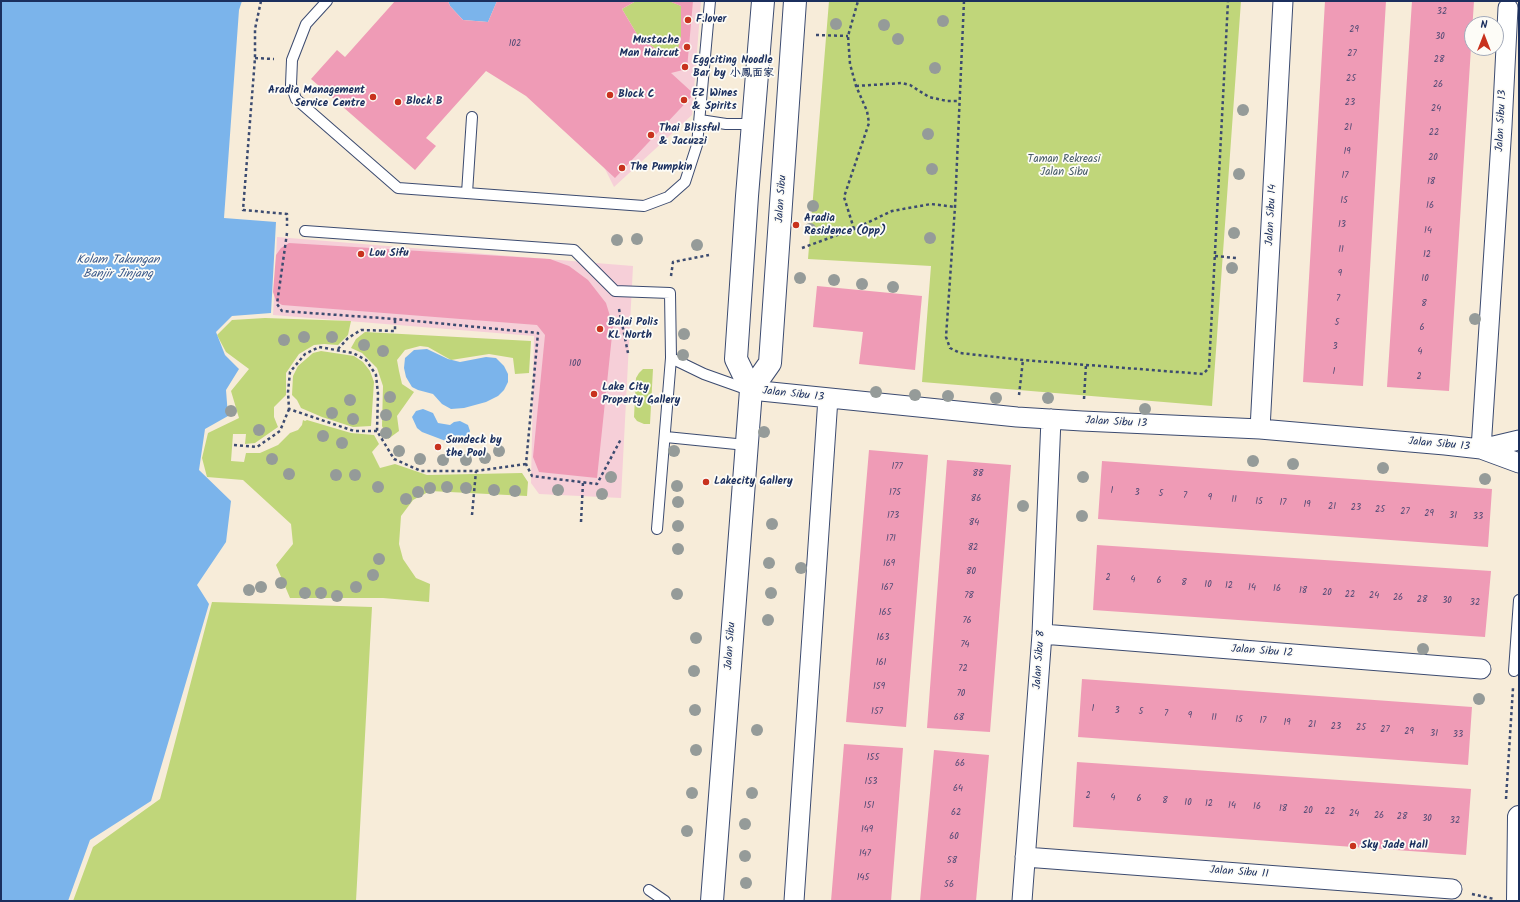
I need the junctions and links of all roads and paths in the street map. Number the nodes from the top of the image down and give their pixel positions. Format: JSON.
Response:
{"nodes":[{"id":1,"x":261,"y":1,"type":"edge"},
{"id":2,"x":327,"y":1,"type":"edge"},
{"id":3,"x":710,"y":1,"type":"edge"},
{"id":4,"x":764,"y":1,"type":"edge"},
{"id":5,"x":795,"y":1,"type":"edge"},
{"id":6,"x":858,"y":1,"type":"edge"},
{"id":7,"x":964,"y":1,"type":"edge"},
{"id":8,"x":1228,"y":1,"type":"edge"},
{"id":9,"x":1283,"y":1,"type":"edge"},
{"id":10,"x":1508,"y":8,"type":"dead end"},
{"id":11,"x":816,"y":35,"type":"dead end"},
{"id":12,"x":848,"y":36,"type":"junction"},
{"id":13,"x":856,"y":86,"type":"junction"},
{"id":14,"x":959,"y":101,"type":"junction"},
{"id":15,"x":472,"y":118,"type":"dead end"},
{"id":16,"x":700,"y":120,"type":"junction"},
{"id":17,"x":753,"y":124,"type":"junction"},
{"id":18,"x":467,"y":193,"type":"junction"},
{"id":19,"x":955,"y":207,"type":"junction"},
{"id":20,"x":854,"y":229,"type":"junction"},
{"id":21,"x":305,"y":231,"type":"dead end"},
{"id":22,"x":800,"y":249,"type":"dead end"},
{"id":23,"x":709,"y":255,"type":"dead end"},
{"id":24,"x":1215,"y":256,"type":"junction"},
{"id":25,"x":1236,"y":258,"type":"dead end"},
{"id":26,"x":615,"y":291,"type":"junction"},
{"id":27,"x":670,"y":293,"type":"junction"},
{"id":28,"x":395,"y":319,"type":"junction"},
{"id":29,"x":338,"y":350,"type":"junction"},
{"id":30,"x":628,"y":354,"type":"dead end"},
{"id":31,"x":671,"y":358,"type":"junction"},
{"id":32,"x":1023,"y":360,"type":"junction"},
{"id":33,"x":1086,"y":364,"type":"junction"},
{"id":34,"x":751,"y":390,"type":"junction"},
{"id":35,"x":828,"y":398,"type":"junction"},
{"id":36,"x":289,"y":409,"type":"junction"},
{"id":37,"x":1017,"y":417,"type":"junction"},
{"id":38,"x":1050,"y":419,"type":"junction"},
{"id":39,"x":1082,"y":421,"type":"junction"},
{"id":40,"x":1260,"y":429,"type":"junction"},
{"id":41,"x":377,"y":431,"type":"junction"},
{"id":42,"x":666,"y":437,"type":"junction"},
{"id":43,"x":621,"y":439,"type":"dead end"},
{"id":44,"x":1519,"y":440,"type":"edge"},
{"id":45,"x":234,"y":445,"type":"dead end"},
{"id":46,"x":746,"y":445,"type":"junction"},
{"id":47,"x":1481,"y":449,"type":"junction"},
{"id":48,"x":1519,"y":463,"type":"edge"},
{"id":49,"x":526,"y":464,"type":"junction"},
{"id":50,"x":476,"y":471,"type":"junction"},
{"id":51,"x":583,"y":482,"type":"junction"},
{"id":52,"x":472,"y":515,"type":"dead end"},
{"id":53,"x":581,"y":522,"type":"dead end"},
{"id":54,"x":657,"y":529,"type":"dead end"},
{"id":55,"x":1519,"y":600,"type":"edge"},
{"id":56,"x":1042,"y":634,"type":"junction"},
{"id":57,"x":1481,"y":669,"type":"dead end"},
{"id":58,"x":1514,"y":671,"type":"joint"},
{"id":59,"x":1512,"y":811,"type":"edge"},
{"id":60,"x":1025,"y":857,"type":"junction"},
{"id":61,"x":1452,"y":889,"type":"joint"},
{"id":62,"x":649,"y":890,"type":"dead end"},
{"id":63,"x":1499,"y":900,"type":"edge"},
{"id":64,"x":665,"y":901,"type":"edge"},
{"id":65,"x":712,"y":901,"type":"edge"},
{"id":66,"x":794,"y":901,"type":"edge"},
{"id":67,"x":1022,"y":901,"type":"edge"},
{"id":68,"x":1518,"y":901,"type":"edge"}],
"edges":[{"from":1,"to":28,"type":"path"},
{"from":2,"to":18,"type":"lane"},
{"from":3,"to":16,"type":"lane"},
{"from":4,"to":17,"type":"main road"},
{"from":5,"to":34,"type":"main road","name":"Jalan Sibu"},
{"from":6,"to":12,"type":"path"},
{"from":7,"to":14,"type":"path"},
{"from":8,"to":24,"type":"path"},
{"from":9,"to":40,"type":"street","name":"Jalan Sibu 14"},
{"from":10,"to":47,"type":"street","name":"Jalan Sibu 13"},
{"from":11,"to":12,"type":"path"},
{"from":12,"to":13,"type":"path"},
{"from":13,"to":14,"type":"path"},
{"from":13,"to":20,"type":"path"},
{"from":14,"to":19,"type":"path"},
{"from":15,"to":18,"type":"lane"},
{"from":16,"to":17,"type":"lane"},
{"from":16,"to":18,"type":"lane"},
{"from":17,"to":34,"type":"main road"},
{"from":19,"to":20,"type":"path"},
{"from":19,"to":32,"type":"path"},
{"from":20,"to":22,"type":"path"},
{"from":21,"to":26,"type":"lane"},
{"from":23,"to":27,"type":"path"},
{"from":24,"to":25,"type":"path"},
{"from":24,"to":33,"type":"path"},
{"from":26,"to":27,"type":"lane"},
{"from":26,"to":30,"type":"path"},
{"from":27,"to":31,"type":"lane"},
{"from":28,"to":29,"type":"path"},
{"from":28,"to":49,"type":"path"},
{"from":29,"to":36,"type":"path"},
{"from":29,"to":41,"type":"path"},
{"from":31,"to":34,"type":"lane"},
{"from":31,"to":42,"type":"lane"},
{"from":32,"to":33,"type":"path"},
{"from":32,"to":37,"type":"path"},
{"from":33,"to":39,"type":"path"},
{"from":34,"to":35,"type":"street","name":"Jalan Sibu 13"},
{"from":34,"to":46,"type":"main road","name":"Jalan Sibu"},
{"from":35,"to":37,"type":"street","name":"Jalan Sibu 13"},
{"from":35,"to":66,"type":"street"},
{"from":36,"to":41,"type":"path"},
{"from":36,"to":45,"type":"path"},
{"from":37,"to":38,"type":"street","name":"Jalan Sibu 13"},
{"from":38,"to":39,"type":"street","name":"Jalan Sibu 13"},
{"from":38,"to":56,"type":"street","name":"Jalan Sibu 8"},
{"from":39,"to":40,"type":"street","name":"Jalan Sibu 13"},
{"from":40,"to":47,"type":"street","name":"Jalan Sibu 13"},
{"from":41,"to":50,"type":"path"},
{"from":42,"to":46,"type":"lane"},
{"from":42,"to":54,"type":"lane"},
{"from":43,"to":51,"type":"path"},
{"from":44,"to":47,"type":"street","name":"Jalan Sibu 13"},
{"from":46,"to":65,"type":"main road","name":"Jalan Sibu"},
{"from":47,"to":48,"type":"street","name":"Jalan Sibu 13"},
{"from":49,"to":50,"type":"path"},
{"from":49,"to":51,"type":"path"},
{"from":50,"to":52,"type":"path"},
{"from":51,"to":53,"type":"path"},
{"from":55,"to":58,"type":"lane"},
{"from":56,"to":57,"type":"street","name":"Jalan Sibu 12"},
{"from":56,"to":60,"type":"street","name":"Jalan Sibu 8"},
{"from":58,"to":59,"type":"path"},
{"from":59,"to":68,"type":"main road"},
{"from":60,"to":61,"type":"street","name":"Jalan Sibu 11"},
{"from":60,"to":67,"type":"street","name":"Jalan Sibu 8"},
{"from":61,"to":63,"type":"path"},
{"from":62,"to":64,"type":"lane"}]}
